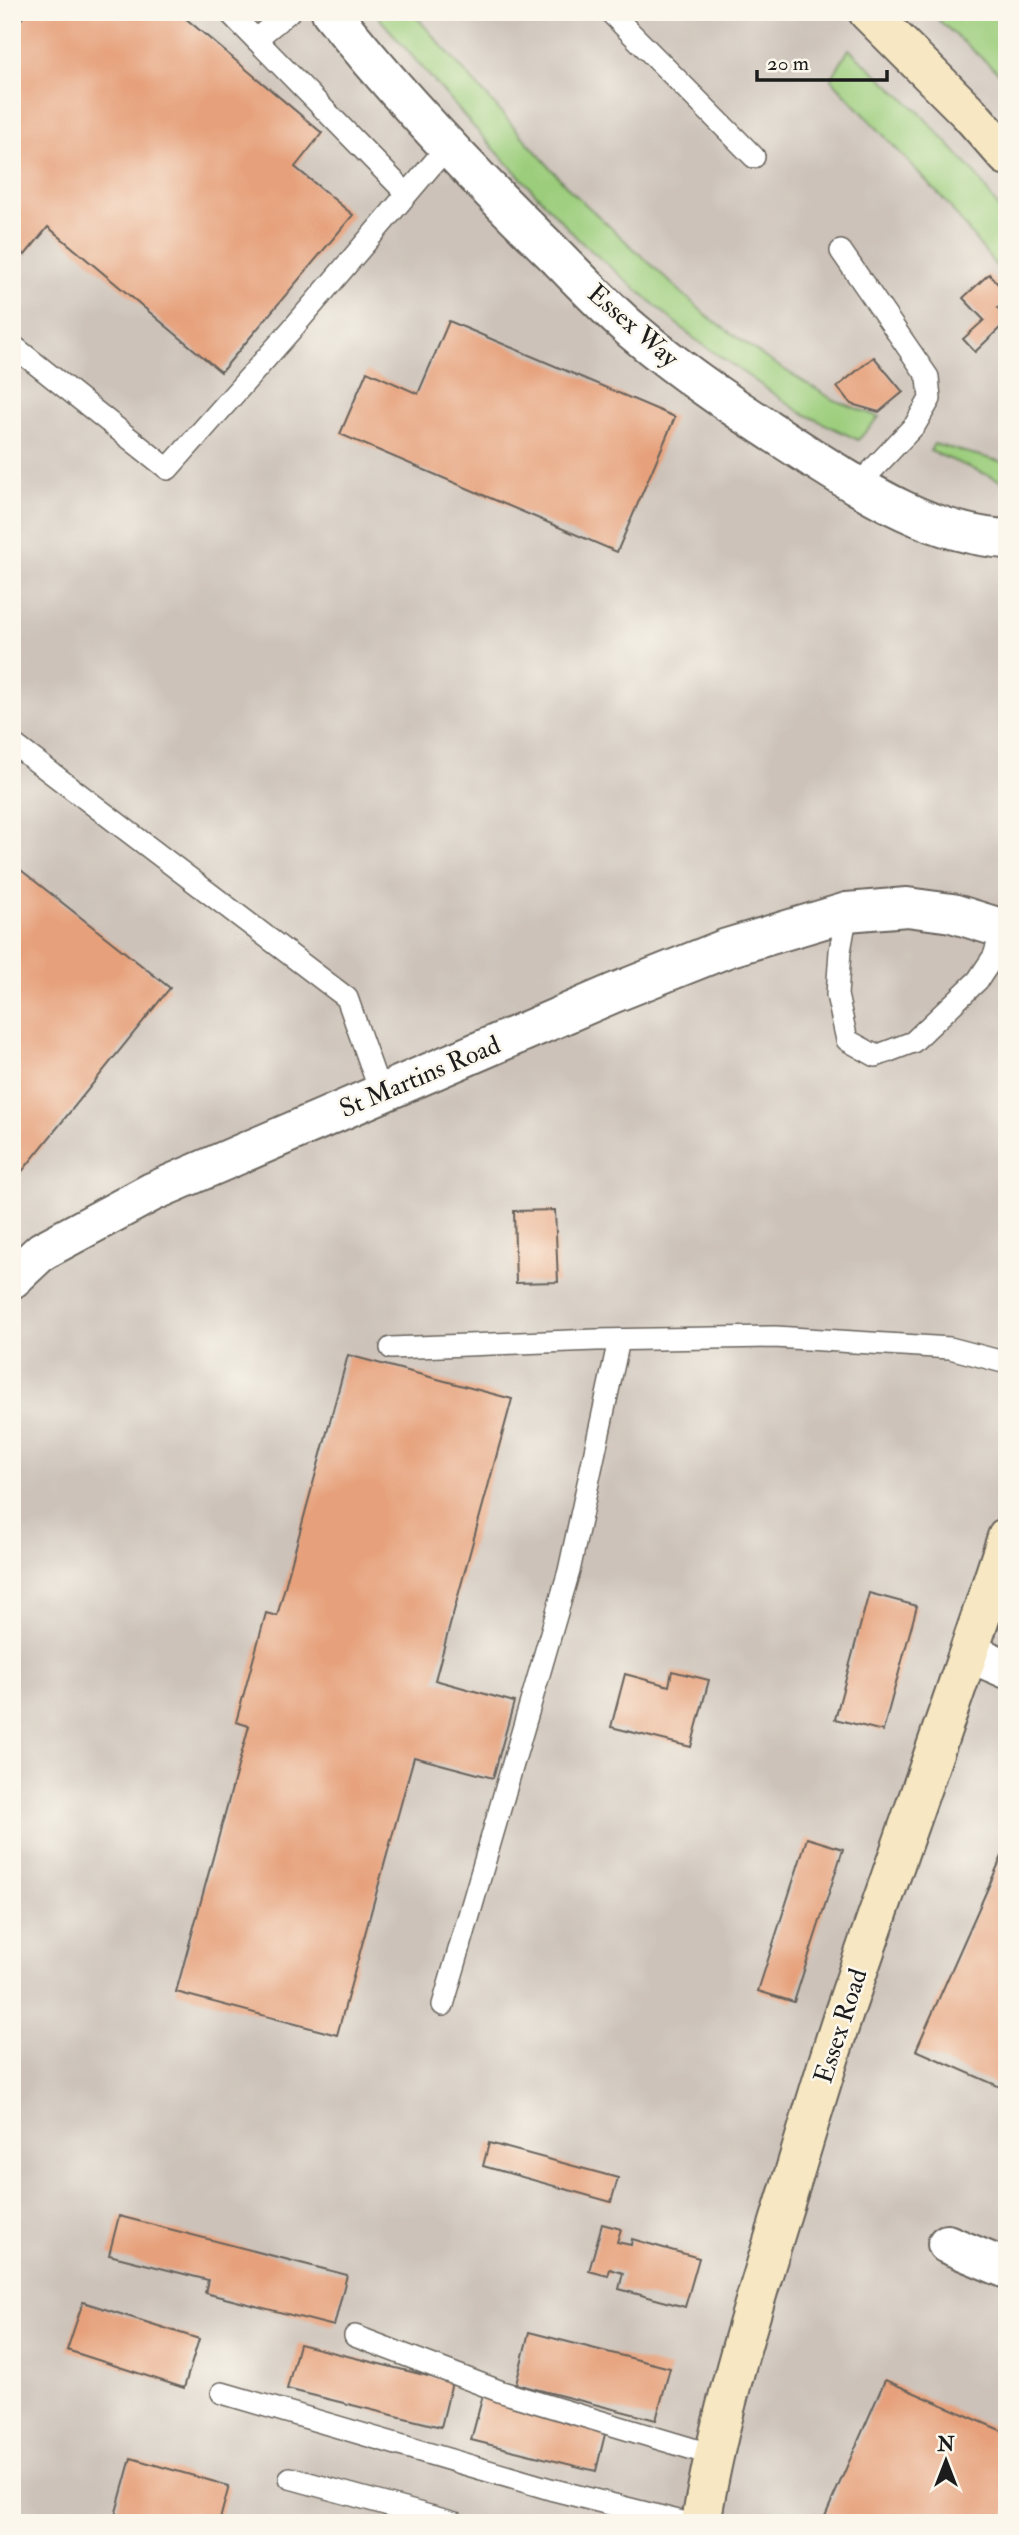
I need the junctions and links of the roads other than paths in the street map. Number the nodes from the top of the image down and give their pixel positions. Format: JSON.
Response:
{"nodes":[{"id":1,"x":229,"y":12,"type":"edge"},
{"id":2,"x":289,"y":12,"type":"edge"},
{"id":3,"x":331,"y":12,"type":"edge"},
{"id":4,"x":610,"y":12,"type":"edge"},
{"id":5,"x":868,"y":12,"type":"edge"},
{"id":6,"x":256,"y":39,"type":"junction"},
{"id":7,"x":448,"y":146,"type":"junction"},
{"id":8,"x":1007,"y":156,"type":"edge"},
{"id":9,"x":754,"y":157,"type":"dead end"},
{"id":10,"x":406,"y":193,"type":"junction"},
{"id":11,"x":841,"y":251,"type":"dead end"},
{"id":12,"x":12,"y":345,"type":"edge"},
{"id":13,"x":858,"y":485,"type":"junction"},
{"id":14,"x":1007,"y":539,"type":"edge"},
{"id":15,"x":12,"y":743,"type":"edge"},
{"id":16,"x":847,"y":912,"type":"junction"},
{"id":17,"x":1005,"y":929,"type":"edge"},
{"id":18,"x":381,"y":1094,"type":"junction"},
{"id":19,"x":12,"y":1279,"type":"edge"},
{"id":20,"x":619,"y":1340,"type":"junction"},
{"id":21,"x":391,"y":1348,"type":"dead end"},
{"id":22,"x":1007,"y":1363,"type":"edge"},
{"id":23,"x":1007,"y":1537,"type":"edge"},
{"id":24,"x":970,"y":1653,"type":"junction"},
{"id":25,"x":1007,"y":1669,"type":"edge"},
{"id":26,"x":443,"y":2005,"type":"dead end"},
{"id":27,"x":947,"y":2244,"type":"dead end"},
{"id":28,"x":1007,"y":2269,"type":"edge"},
{"id":29,"x":355,"y":2336,"type":"dead end"},
{"id":30,"x":222,"y":2393,"type":"dead end"},
{"id":31,"x":713,"y":2455,"type":"junction"},
{"id":32,"x":290,"y":2478,"type":"dead end"},
{"id":33,"x":455,"y":2523,"type":"edge"},
{"id":34,"x":686,"y":2523,"type":"edge"},
{"id":35,"x":701,"y":2523,"type":"edge"}],
"edges":[{"from":1,"to":6,"type":"lane"},
{"from":2,"to":6,"type":"lane"},
{"from":3,"to":7,"type":"street","name":"Essex Way"},
{"from":4,"to":9,"type":"lane"},
{"from":5,"to":8,"type":"street"},
{"from":6,"to":10,"type":"lane"},
{"from":7,"to":10,"type":"lane"},
{"from":7,"to":13,"type":"street","name":"Essex Way"},
{"from":10,"to":12,"type":"lane"},
{"from":11,"to":13,"type":"lane"},
{"from":13,"to":14,"type":"street","name":"Essex Way"},
{"from":15,"to":18,"type":"lane"},
{"from":16,"to":17,"type":"street","name":"St Martins Road"},
{"from":16,"to":17,"type":"lane"},
{"from":16,"to":18,"type":"street","name":"St Martins Road"},
{"from":18,"to":19,"type":"street","name":"St Martins Road"},
{"from":20,"to":21,"type":"lane"},
{"from":20,"to":22,"type":"lane"},
{"from":20,"to":26,"type":"lane"},
{"from":23,"to":24,"type":"street","name":"Essex Road"},
{"from":24,"to":25,"type":"street"},
{"from":24,"to":31,"type":"street","name":"Essex Road"},
{"from":27,"to":28,"type":"street"},
{"from":29,"to":31,"type":"lane"},
{"from":30,"to":34,"type":"lane"},
{"from":31,"to":35,"type":"street","name":"Essex Road"},
{"from":32,"to":33,"type":"lane"}]}
